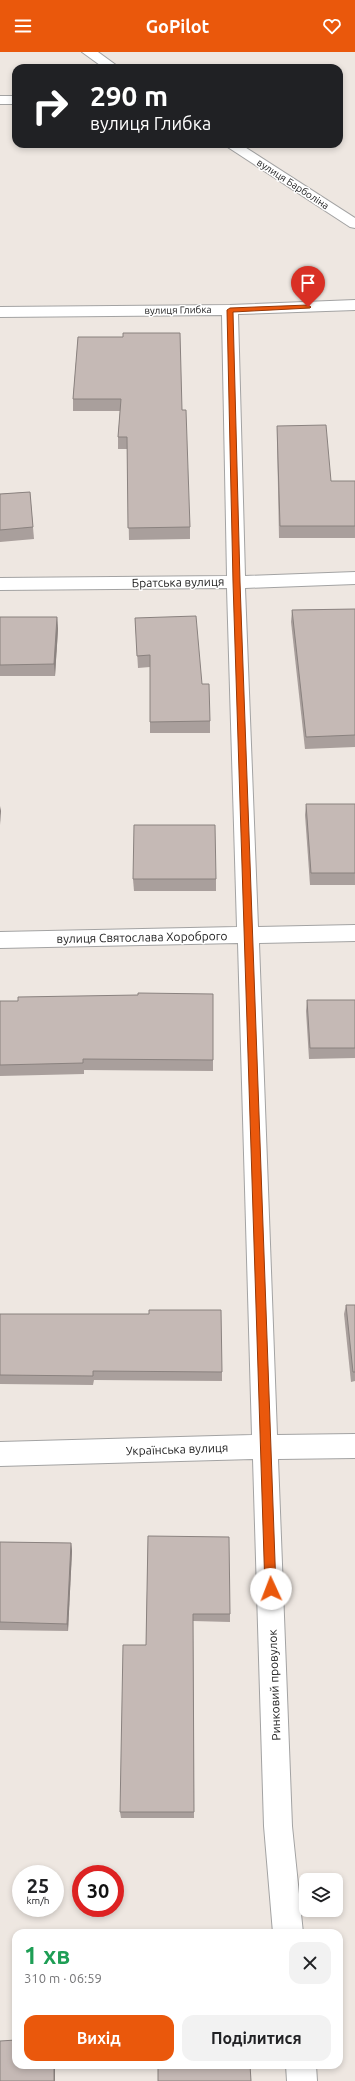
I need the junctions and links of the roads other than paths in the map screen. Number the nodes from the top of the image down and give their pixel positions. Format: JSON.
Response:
{"nodes":[{"id":1,"x":90,"y":52,"type":"edge"},
{"id":2,"x":107,"y":64,"type":"edge"},
{"id":3,"x":0,"y":100,"type":"edge"},
{"id":4,"x":12,"y":100,"type":"edge"},
{"id":5,"x":236,"y":148,"type":"edge"},
{"id":6,"x":355,"y":224,"type":"edge"},
{"id":7,"x":355,"y":305,"type":"edge"},
{"id":8,"x":230,"y":310,"type":"junction"},
{"id":9,"x":0,"y":312,"type":"edge"},
{"id":10,"x":355,"y":578,"type":"edge"},
{"id":11,"x":236,"y":582,"type":"junction"},
{"id":12,"x":0,"y":584,"type":"edge"},
{"id":13,"x":355,"y":933,"type":"edge"},
{"id":14,"x":249,"y":935,"type":"junction"},
{"id":15,"x":0,"y":940,"type":"edge"},
{"id":16,"x":355,"y":1446,"type":"edge"},
{"id":17,"x":266,"y":1447,"type":"junction"},
{"id":18,"x":0,"y":1454,"type":"edge"},
{"id":19,"x":288,"y":1929,"type":"edge"},
{"id":20,"x":301,"y":2069,"type":"edge"},
{"id":21,"x":302,"y":2081,"type":"edge"}],
"edges":[{"from":1,"to":2,"type":"street"},
{"from":3,"to":4,"type":"street"},
{"from":5,"to":6,"type":"street","name":"вулиця Барболіна"},
{"from":7,"to":8,"type":"street","name":"вулиця Глибка"},
{"from":8,"to":9,"type":"street","name":"вулиця Глибка"},
{"from":8,"to":11,"type":"street","name":"Ринковий провулок"},
{"from":10,"to":11,"type":"street","name":"Братська вулиця"},
{"from":11,"to":12,"type":"street","name":"Братська вулиця"},
{"from":11,"to":14,"type":"street","name":"Ринковий провулок"},
{"from":13,"to":14,"type":"street","name":"вулиця Святослава Хороброго"},
{"from":14,"to":15,"type":"street","name":"вулиця Святослава Хороброго"},
{"from":14,"to":17,"type":"street","name":"Ринковий провулок"},
{"from":16,"to":17,"type":"street","name":"Українська вулиця"},
{"from":17,"to":18,"type":"street","name":"Українська вулиця"},
{"from":17,"to":19,"type":"street","name":"Ринковий провулок"},
{"from":20,"to":21,"type":"street"}]}
